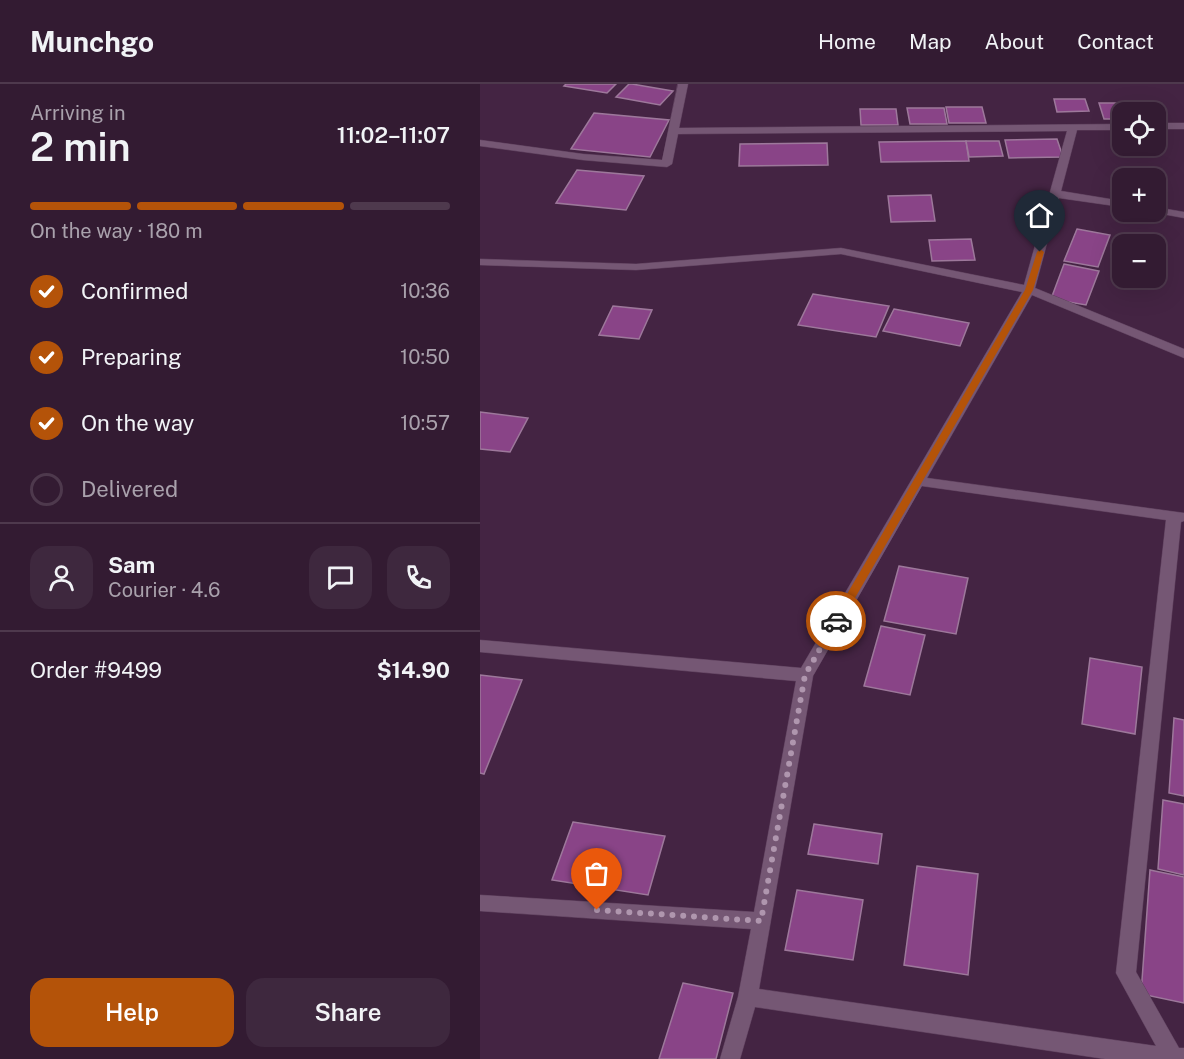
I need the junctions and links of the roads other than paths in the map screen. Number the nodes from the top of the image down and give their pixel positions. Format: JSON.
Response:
{"nodes":[{"id":1,"x":683,"y":84,"type":"edge"},
{"id":2,"x":1166,"y":126,"type":"edge"},
{"id":3,"x":1184,"y":126,"type":"edge"},
{"id":4,"x":1073,"y":127,"type":"junction"},
{"id":5,"x":1112,"y":127,"type":"edge"},
{"id":6,"x":675,"y":131,"type":"junction"},
{"id":7,"x":480,"y":143,"type":"edge"},
{"id":8,"x":1057,"y":194,"type":"junction"},
{"id":9,"x":1112,"y":202,"type":"edge"},
{"id":10,"x":1166,"y":212,"type":"edge"},
{"id":11,"x":1184,"y":214,"type":"edge"},
{"id":12,"x":480,"y":262,"type":"edge"},
{"id":13,"x":1029,"y":290,"type":"junction"},
{"id":14,"x":1184,"y":354,"type":"edge"},
{"id":15,"x":918,"y":481,"type":"junction"},
{"id":16,"x":1179,"y":517,"type":"edge"},
{"id":17,"x":480,"y":646,"type":"edge"},
{"id":18,"x":805,"y":675,"type":"junction"},
{"id":19,"x":480,"y":903,"type":"edge"},
{"id":20,"x":761,"y":921,"type":"junction"},
{"id":21,"x":748,"y":998,"type":"junction"},
{"id":22,"x":1176,"y":1058,"type":"edge"},
{"id":23,"x":730,"y":1059,"type":"edge"}],
"edges":[{"from":1,"to":6,"type":"street"},
{"from":2,"to":3,"type":"street"},
{"from":4,"to":5,"type":"street"},
{"from":4,"to":6,"type":"street"},
{"from":4,"to":8,"type":"street"},
{"from":6,"to":7,"type":"street"},
{"from":8,"to":9,"type":"street"},
{"from":8,"to":13,"type":"street"},
{"from":10,"to":11,"type":"street"},
{"from":12,"to":13,"type":"street"},
{"from":13,"to":14,"type":"street"},
{"from":13,"to":15,"type":"street"},
{"from":15,"to":16,"type":"street"},
{"from":15,"to":18,"type":"street"},
{"from":16,"to":22,"type":"street"},
{"from":17,"to":18,"type":"street"},
{"from":18,"to":20,"type":"street"},
{"from":19,"to":20,"type":"street"},
{"from":20,"to":21,"type":"street"},
{"from":21,"to":22,"type":"street"},
{"from":21,"to":23,"type":"street"}]}
